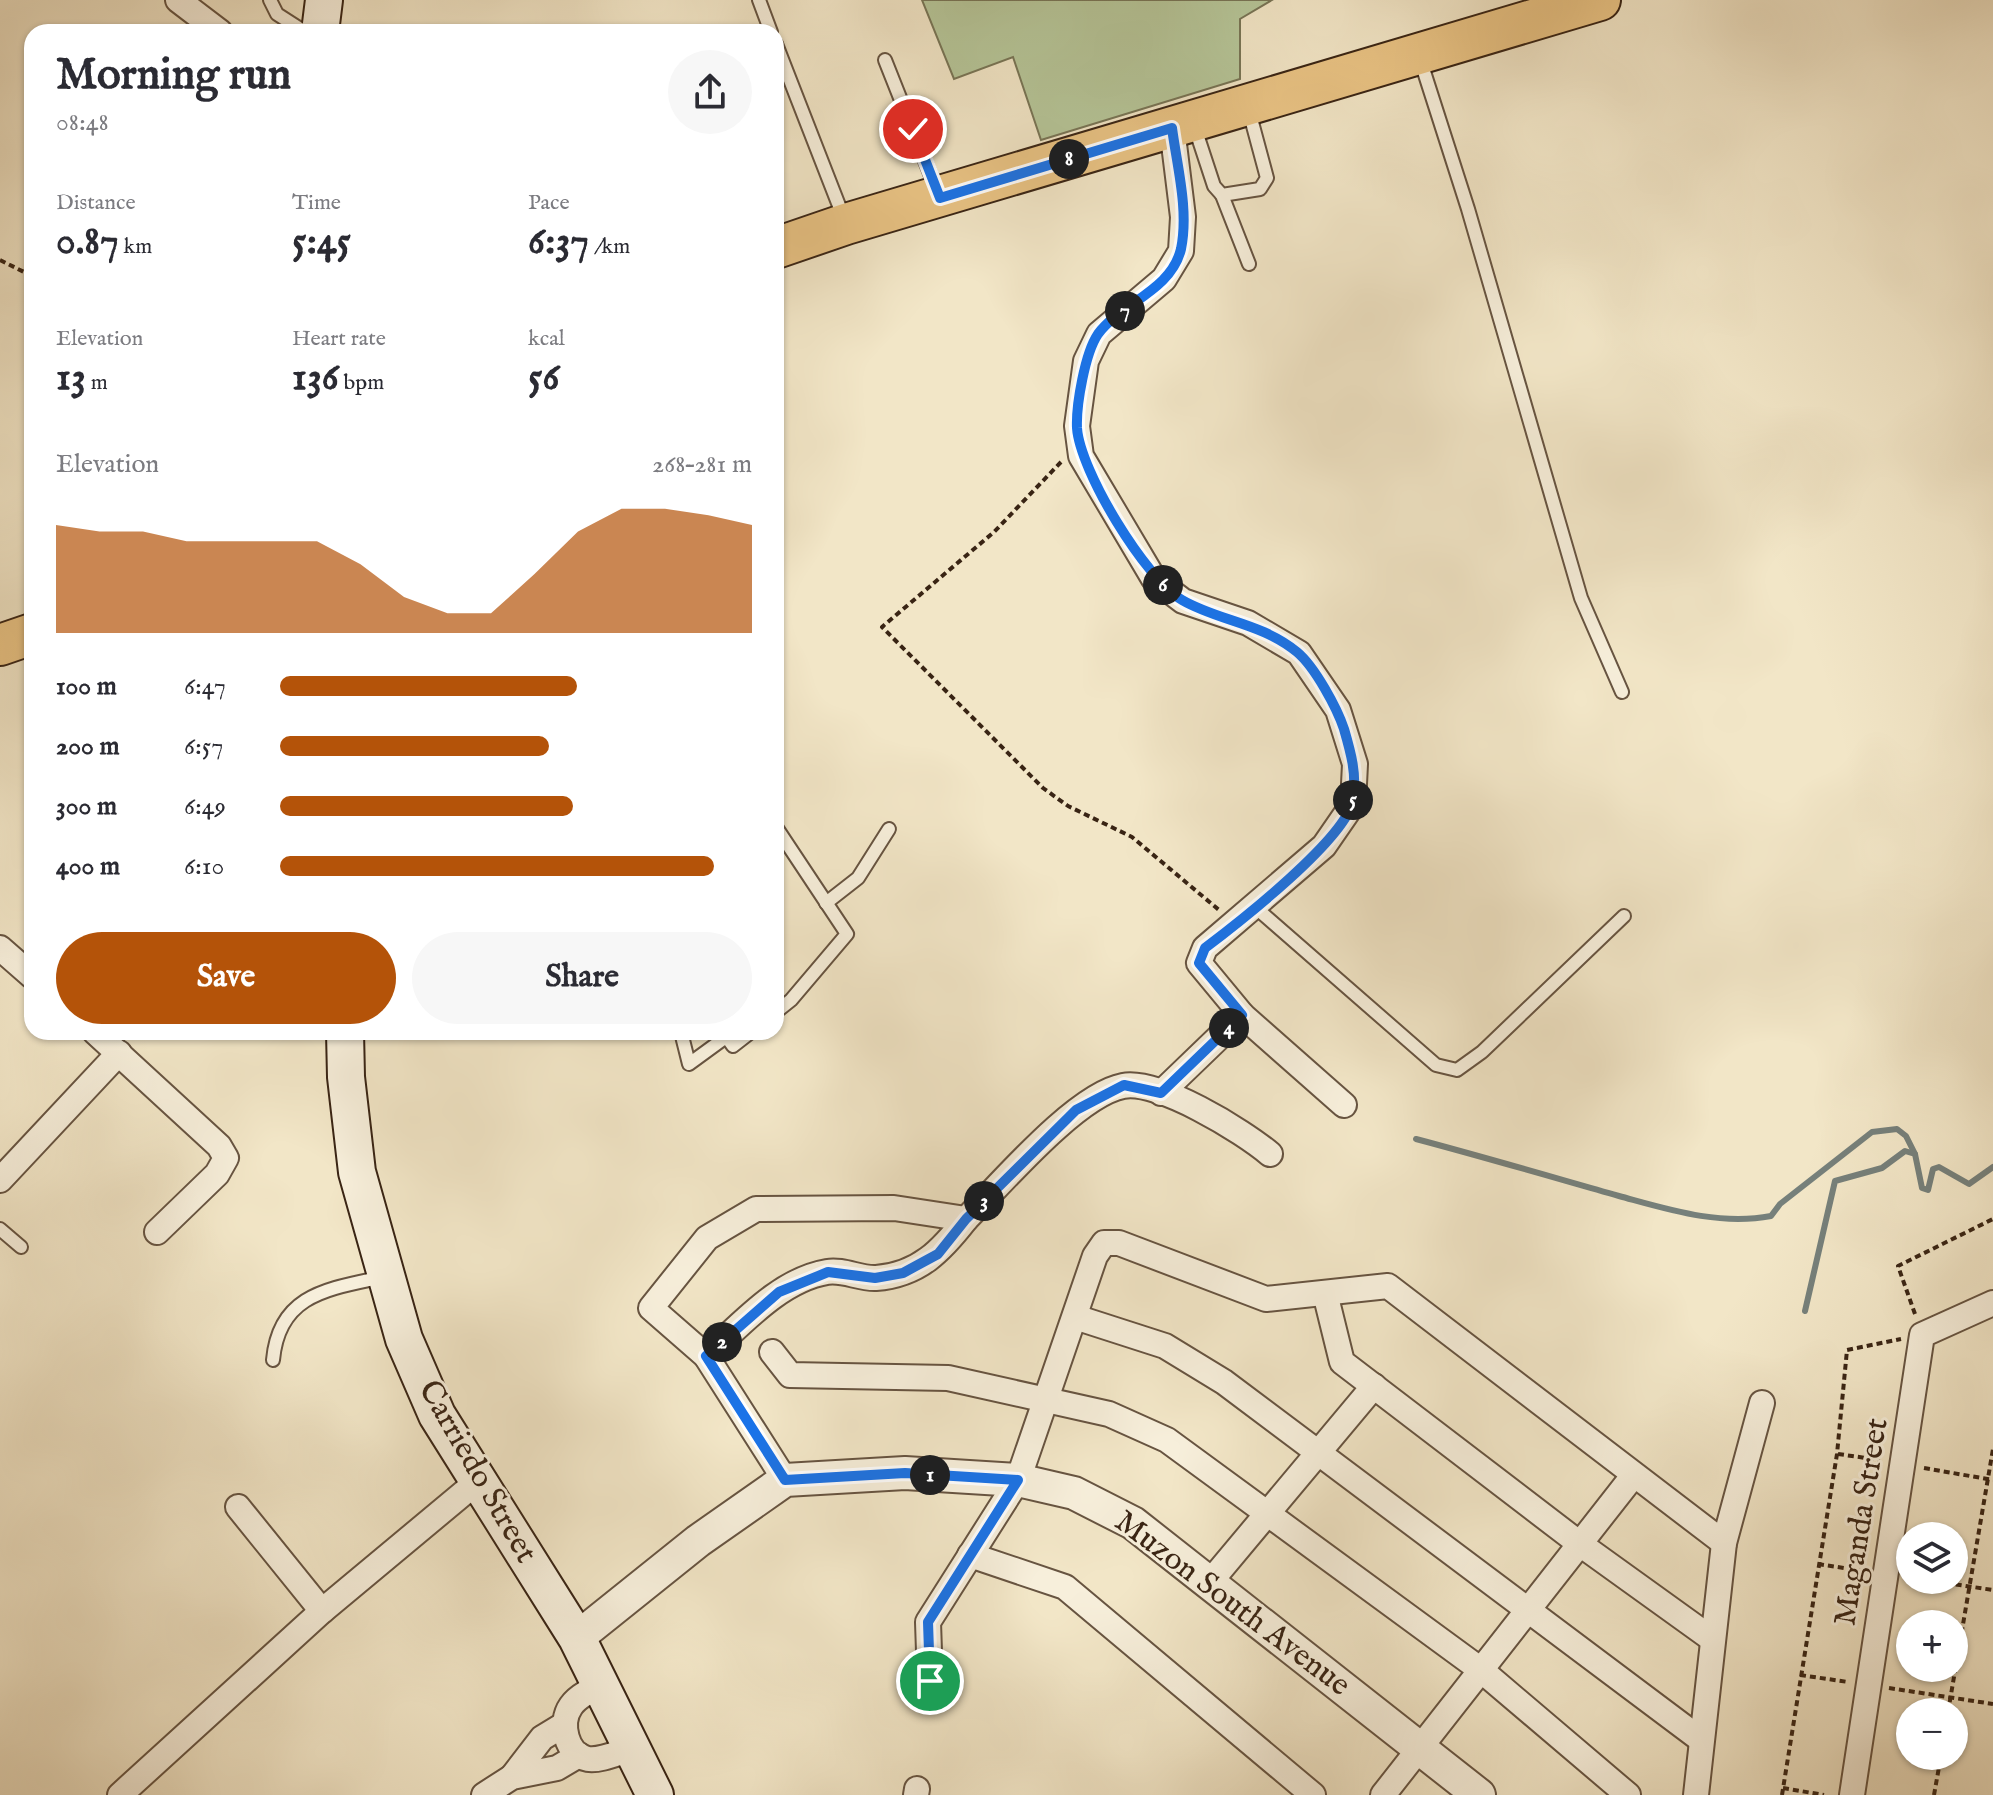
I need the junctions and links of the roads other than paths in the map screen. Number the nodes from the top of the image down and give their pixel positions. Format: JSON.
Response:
{"nodes":[{"id":1,"x":178,"y":0,"type":"edge"},
{"id":2,"x":270,"y":0,"type":"edge"},
{"id":3,"x":324,"y":0,"type":"edge"},
{"id":4,"x":759,"y":0,"type":"edge"},
{"id":5,"x":1600,"y":0,"type":"edge"},
{"id":6,"x":210,"y":24,"type":"edge"},
{"id":7,"x":293,"y":24,"type":"edge"},
{"id":8,"x":321,"y":24,"type":"edge"},
{"id":9,"x":768,"y":24,"type":"edge"},
{"id":10,"x":1418,"y":54,"type":"junction"},
{"id":11,"x":885,"y":60,"type":"dead end"},
{"id":12,"x":784,"y":65,"type":"edge"},
{"id":13,"x":1248,"y":105,"type":"junction"},
{"id":14,"x":1183,"y":125,"type":"junction"},
{"id":15,"x":1222,"y":195,"type":"junction"},
{"id":16,"x":940,"y":198,"type":"junction"},
{"id":17,"x":846,"y":224,"type":"junction"},
{"id":18,"x":784,"y":245,"type":"edge"},
{"id":19,"x":1249,"y":264,"type":"dead end"},
{"id":20,"x":24,"y":637,"type":"edge"},
{"id":21,"x":0,"y":645,"type":"edge"},
{"id":22,"x":1622,"y":692,"type":"dead end"},
{"id":23,"x":889,"y":829,"type":"dead end"},
{"id":24,"x":784,"y":839,"type":"edge"},
{"id":25,"x":826,"y":903,"type":"junction"},
{"id":26,"x":1255,"y":907,"type":"junction"},
{"id":27,"x":1624,"y":916,"type":"dead end"},
{"id":28,"x":0,"y":948,"type":"edge"},
{"id":29,"x":24,"y":969,"type":"edge"},
{"id":30,"x":784,"y":1006,"type":"edge"},
{"id":31,"x":1242,"y":1015,"type":"junction"},
{"id":32,"x":104,"y":1040,"type":"edge"},
{"id":33,"x":345,"y":1040,"type":"edge"},
{"id":34,"x":683,"y":1040,"type":"edge"},
{"id":35,"x":718,"y":1040,"type":"edge"},
{"id":36,"x":119,"y":1053,"type":"junction"},
{"id":37,"x":1161,"y":1093,"type":"junction"},
{"id":38,"x":1344,"y":1105,"type":"dead end"},
{"id":39,"x":1270,"y":1154,"type":"dead end"},
{"id":40,"x":0,"y":1180,"type":"edge"},
{"id":41,"x":966,"y":1219,"type":"junction"},
{"id":42,"x":0,"y":1229,"type":"edge"},
{"id":43,"x":157,"y":1232,"type":"dead end"},
{"id":44,"x":21,"y":1247,"type":"dead end"},
{"id":45,"x":387,"y":1276,"type":"junction"},
{"id":46,"x":1325,"y":1293,"type":"junction"},
{"id":47,"x":1993,"y":1303,"type":"edge"},
{"id":48,"x":1075,"y":1317,"type":"junction"},
{"id":49,"x":772,"y":1352,"type":"dead end"},
{"id":50,"x":706,"y":1356,"type":"junction"},
{"id":51,"x":273,"y":1360,"type":"dead end"},
{"id":52,"x":1374,"y":1386,"type":"junction"},
{"id":53,"x":1047,"y":1398,"type":"junction"},
{"id":54,"x":1762,"y":1403,"type":"dead end"},
{"id":55,"x":1318,"y":1451,"type":"junction"},
{"id":56,"x":1633,"y":1476,"type":"junction"},
{"id":57,"x":785,"y":1480,"type":"junction"},
{"id":58,"x":1018,"y":1480,"type":"junction"},
{"id":59,"x":478,"y":1481,"type":"junction"},
{"id":60,"x":238,"y":1507,"type":"dead end"},
{"id":61,"x":1265,"y":1512,"type":"junction"},
{"id":62,"x":1724,"y":1543,"type":"junction"},
{"id":63,"x":1580,"y":1544,"type":"junction"},
{"id":64,"x":970,"y":1555,"type":"junction"},
{"id":65,"x":1210,"y":1582,"type":"junction"},
{"id":66,"x":322,"y":1611,"type":"junction"},
{"id":67,"x":1528,"y":1611,"type":"junction"},
{"id":68,"x":577,"y":1638,"type":"junction"},
{"id":69,"x":1712,"y":1639,"type":"junction"},
{"id":70,"x":1481,"y":1670,"type":"junction"},
{"id":71,"x":930,"y":1681,"type":"dead end"},
{"id":72,"x":603,"y":1685,"type":"junction"},
{"id":73,"x":565,"y":1724,"type":"junction"},
{"id":74,"x":1700,"y":1739,"type":"junction"},
{"id":75,"x":1420,"y":1747,"type":"junction"},
{"id":76,"x":632,"y":1749,"type":"junction"},
{"id":77,"x":579,"y":1755,"type":"junction"},
{"id":78,"x":512,"y":1777,"type":"junction"},
{"id":79,"x":120,"y":1795,"type":"edge"},
{"id":80,"x":484,"y":1795,"type":"edge"},
{"id":81,"x":655,"y":1795,"type":"edge"},
{"id":82,"x":1313,"y":1795,"type":"edge"},
{"id":83,"x":1383,"y":1795,"type":"edge"},
{"id":84,"x":1479,"y":1795,"type":"edge"},
{"id":85,"x":1628,"y":1795,"type":"edge"},
{"id":86,"x":1696,"y":1795,"type":"edge"},
{"id":87,"x":1852,"y":1795,"type":"edge"}],
"edges":[{"from":1,"to":6,"type":"street"},
{"from":2,"to":7,"type":"lane"},
{"from":3,"to":8,"type":"main road"},
{"from":4,"to":9,"type":"lane"},
{"from":5,"to":10,"type":"main road"},
{"from":10,"to":13,"type":"main road"},
{"from":10,"to":22,"type":"lane"},
{"from":11,"to":16,"type":"lane"},
{"from":12,"to":17,"type":"lane"},
{"from":13,"to":14,"type":"main road"},
{"from":13,"to":15,"type":"lane"},
{"from":14,"to":15,"type":"lane"},
{"from":14,"to":16,"type":"main road"},
{"from":14,"to":26,"type":"street"},
{"from":15,"to":19,"type":"lane"},
{"from":16,"to":17,"type":"main road"},
{"from":17,"to":18,"type":"main road"},
{"from":20,"to":21,"type":"main road"},
{"from":23,"to":25,"type":"lane"},
{"from":24,"to":25,"type":"lane"},
{"from":25,"to":30,"type":"lane"},
{"from":26,"to":27,"type":"lane"},
{"from":26,"to":31,"type":"street"},
{"from":28,"to":29,"type":"street"},
{"from":31,"to":37,"type":"street"},
{"from":31,"to":38,"type":"street"},
{"from":32,"to":36,"type":"street"},
{"from":33,"to":45,"type":"main road","name":"Carriedo Street"},
{"from":34,"to":35,"type":"lane"},
{"from":36,"to":40,"type":"street"},
{"from":36,"to":43,"type":"street"},
{"from":37,"to":39,"type":"street"},
{"from":37,"to":41,"type":"street"},
{"from":41,"to":50,"type":"street"},
{"from":41,"to":50,"type":"street"},
{"from":42,"to":44,"type":"lane"},
{"from":45,"to":51,"type":"lane"},
{"from":45,"to":59,"type":"main road","name":"Carriedo Street"},
{"from":46,"to":48,"type":"street"},
{"from":46,"to":52,"type":"street"},
{"from":46,"to":56,"type":"street"},
{"from":47,"to":87,"type":"street","name":"Maganda Street"},
{"from":48,"to":53,"type":"street"},
{"from":48,"to":55,"type":"street"},
{"from":49,"to":53,"type":"street"},
{"from":50,"to":57,"type":"street"},
{"from":52,"to":55,"type":"street"},
{"from":52,"to":63,"type":"street"},
{"from":53,"to":58,"type":"street"},
{"from":53,"to":61,"type":"street"},
{"from":54,"to":62,"type":"street"},
{"from":55,"to":61,"type":"street"},
{"from":55,"to":67,"type":"street"},
{"from":56,"to":62,"type":"street"},
{"from":56,"to":63,"type":"street"},
{"from":57,"to":58,"type":"street","name":"Muzon South Avenue"},
{"from":57,"to":68,"type":"street"},
{"from":58,"to":64,"type":"street"},
{"from":58,"to":65,"type":"street","name":"Muzon South Avenue"},
{"from":59,"to":66,"type":"street"},
{"from":59,"to":68,"type":"main road","name":"Carriedo Street"},
{"from":60,"to":66,"type":"street"},
{"from":61,"to":65,"type":"street"},
{"from":61,"to":70,"type":"street"},
{"from":62,"to":69,"type":"street"},
{"from":63,"to":67,"type":"street"},
{"from":63,"to":69,"type":"street"},
{"from":64,"to":71,"type":"street"},
{"from":64,"to":82,"type":"street"},
{"from":65,"to":75,"type":"street","name":"Muzon South Avenue"},
{"from":66,"to":79,"type":"street"},
{"from":67,"to":70,"type":"street"},
{"from":67,"to":74,"type":"street"},
{"from":68,"to":72,"type":"main road","name":"Carriedo Street"},
{"from":69,"to":74,"type":"street"},
{"from":70,"to":75,"type":"street"},
{"from":70,"to":85,"type":"street"},
{"from":72,"to":73,"type":"street"},
{"from":72,"to":76,"type":"main road","name":"Carriedo Street"},
{"from":73,"to":77,"type":"street"},
{"from":73,"to":78,"type":"street"},
{"from":74,"to":86,"type":"street"},
{"from":75,"to":83,"type":"street"},
{"from":75,"to":84,"type":"street","name":"Muzon South Avenue"},
{"from":76,"to":77,"type":"street"},
{"from":76,"to":81,"type":"main road","name":"Carriedo Street"},
{"from":77,"to":78,"type":"street"},
{"from":78,"to":80,"type":"street"}]}
